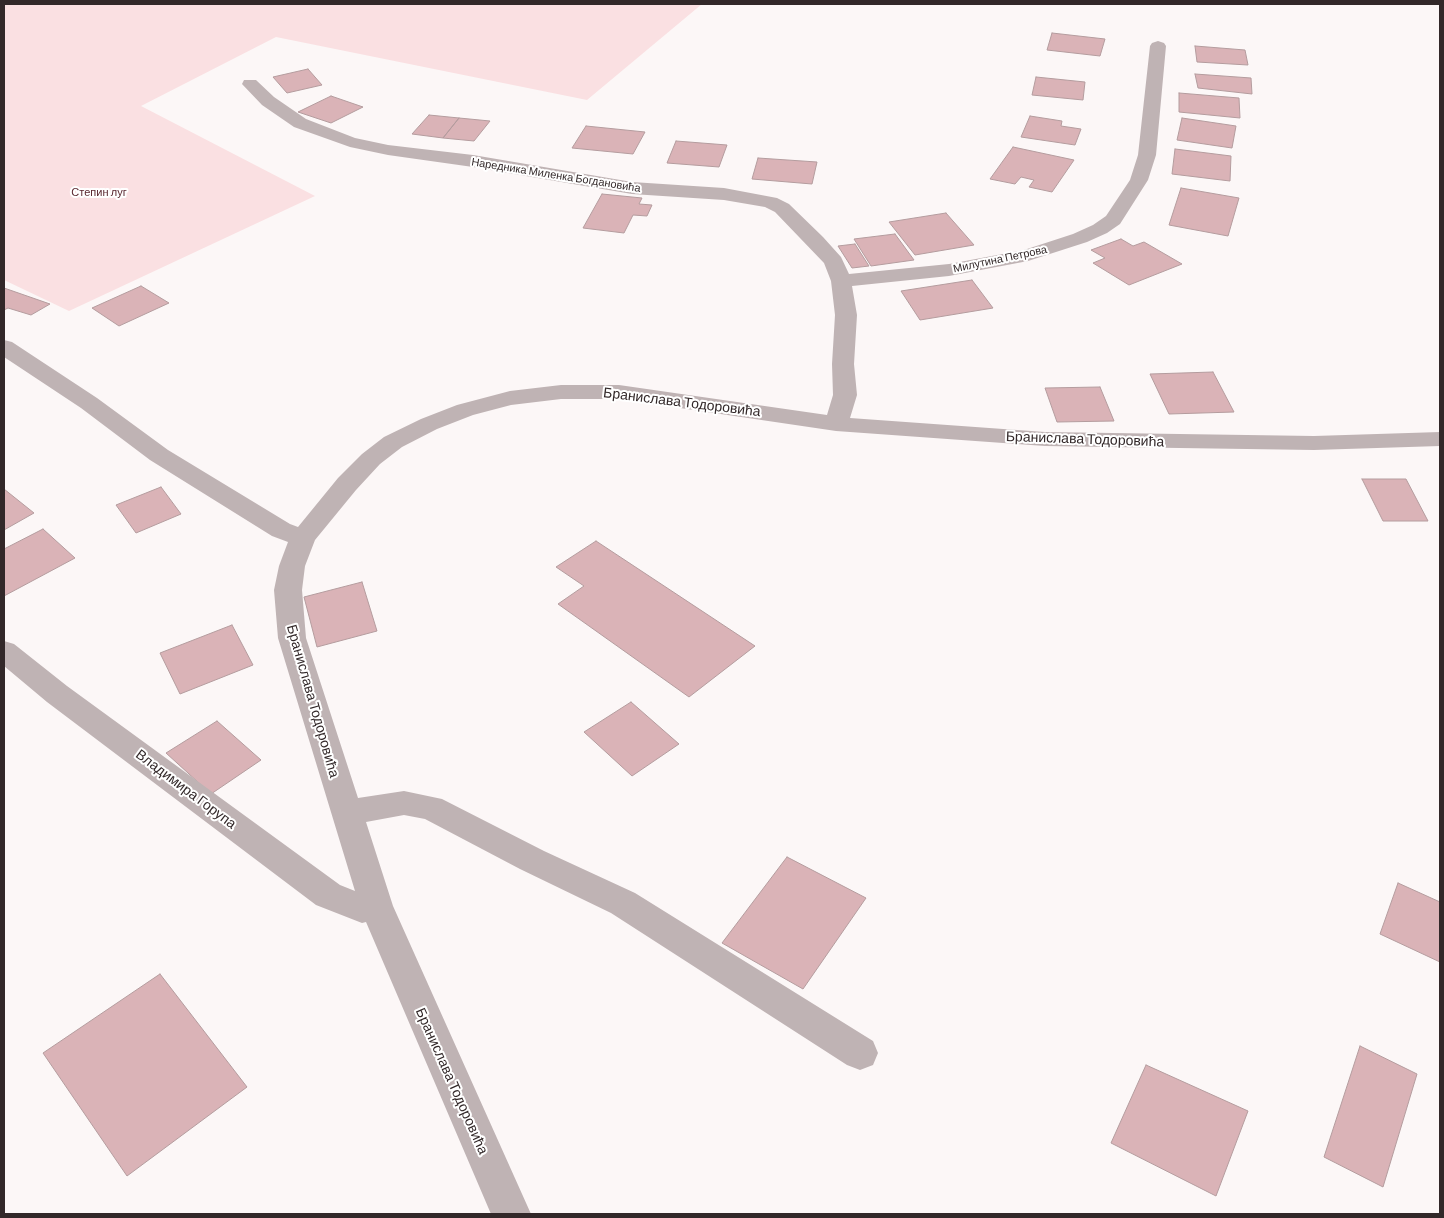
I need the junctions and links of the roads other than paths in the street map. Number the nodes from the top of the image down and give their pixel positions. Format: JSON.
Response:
{"nodes":[{"id":1,"x":1158,"y":46,"type":"dead end"},
{"id":2,"x":250,"y":84,"type":"dead end"},
{"id":3,"x":841,"y":281,"type":"junction"},
{"id":4,"x":4,"y":347,"type":"edge"},
{"id":5,"x":836,"y":424,"type":"junction"},
{"id":6,"x":1440,"y":439,"type":"edge"},
{"id":7,"x":303,"y":538,"type":"junction"},
{"id":8,"x":4,"y":651,"type":"edge"},
{"id":9,"x":346,"y":813,"type":"junction"},
{"id":10,"x":376,"y":906,"type":"junction"},
{"id":11,"x":860,"y":1053,"type":"dead end"},
{"id":12,"x":511,"y":1214,"type":"edge"}],
"edges":[{"from":1,"to":3,"type":"street","name":"Милутина Петрова"},
{"from":2,"to":3,"type":"street","name":"Наредника Миленка Богдановића"},
{"from":3,"to":5,"type":"street"},
{"from":4,"to":7,"type":"street"},
{"from":5,"to":6,"type":"street","name":"Бранислава Тодоровића"},
{"from":5,"to":7,"type":"street","name":"Бранислава Тодоровића"},
{"from":7,"to":9,"type":"street","name":"Бранислава Тодоровића"},
{"from":8,"to":10,"type":"street","name":"Владимира Горупа"},
{"from":9,"to":10,"type":"street","name":"Бранислава Тодоровића"},
{"from":9,"to":11,"type":"street"},
{"from":10,"to":12,"type":"street","name":"Бранислава Тодоровића"}]}
